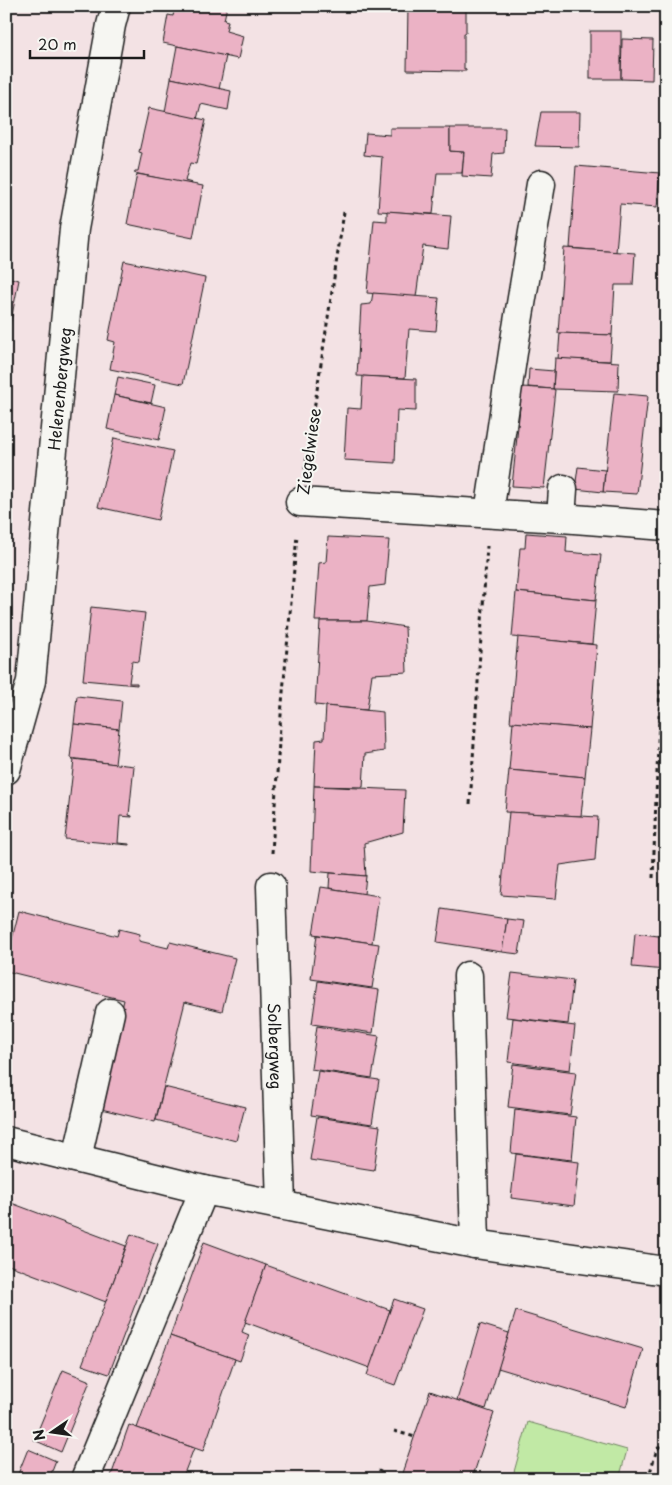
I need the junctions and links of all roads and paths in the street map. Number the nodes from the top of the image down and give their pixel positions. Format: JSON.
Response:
{"nodes":[{"id":1,"x":116,"y":6,"type":"edge"},
{"id":2,"x":662,"y":6,"type":"edge"},
{"id":3,"x":666,"y":8,"type":"edge"},
{"id":4,"x":541,"y":184,"type":"dead end"},
{"id":5,"x":344,"y":212,"type":"dead end"},
{"id":6,"x":563,"y":489,"type":"dead end"},
{"id":7,"x":300,"y":502,"type":"junction"},
{"id":8,"x":490,"y":513,"type":"junction"},
{"id":9,"x":561,"y":518,"type":"junction"},
{"id":10,"x":666,"y":526,"type":"edge"},
{"id":11,"x":665,"y":558,"type":"edge"},
{"id":12,"x":6,"y":770,"type":"edge"},
{"id":13,"x":470,"y":804,"type":"dead end"},
{"id":14,"x":653,"y":878,"type":"dead end"},
{"id":15,"x":270,"y":886,"type":"joint"},
{"id":16,"x":468,"y":976,"type":"dead end"},
{"id":17,"x":110,"y":1013,"type":"dead end"},
{"id":18,"x":6,"y":1141,"type":"edge"},
{"id":19,"x":77,"y":1158,"type":"junction"},
{"id":20,"x":204,"y":1190,"type":"junction"},
{"id":21,"x":281,"y":1206,"type":"junction"},
{"id":22,"x":475,"y":1244,"type":"junction"},
{"id":23,"x":666,"y":1271,"type":"edge"},
{"id":24,"x":394,"y":1432,"type":"dead end"},
{"id":25,"x":415,"y":1437,"type":"dead end"},
{"id":26,"x":666,"y":1441,"type":"edge"},
{"id":27,"x":380,"y":1470,"type":"dead end"},
{"id":28,"x":84,"y":1479,"type":"edge"},
{"id":29,"x":377,"y":1479,"type":"edge"},
{"id":30,"x":648,"y":1479,"type":"edge"}],
"edges":[{"from":1,"to":12,"type":"street","name":"Helenenbergweg"},
{"from":2,"to":3,"type":"path"},
{"from":4,"to":8,"type":"street"},
{"from":5,"to":7,"type":"path","name":"Ziegelwiese"},
{"from":6,"to":9,"type":"street"},
{"from":7,"to":8,"type":"street","name":"Ziegelwiese"},
{"from":7,"to":15,"type":"path"},
{"from":8,"to":9,"type":"street","name":"Ziegelwiese"},
{"from":8,"to":13,"type":"path"},
{"from":9,"to":10,"type":"street","name":"Ziegelwiese"},
{"from":11,"to":14,"type":"path"},
{"from":15,"to":21,"type":"street","name":"Solbergweg"},
{"from":16,"to":22,"type":"street"},
{"from":17,"to":19,"type":"street"},
{"from":18,"to":19,"type":"street"},
{"from":19,"to":20,"type":"street"},
{"from":20,"to":21,"type":"street"},
{"from":20,"to":28,"type":"street"},
{"from":21,"to":22,"type":"street"},
{"from":22,"to":23,"type":"street"},
{"from":24,"to":25,"type":"path"},
{"from":26,"to":30,"type":"path"},
{"from":27,"to":29,"type":"path"}]}
